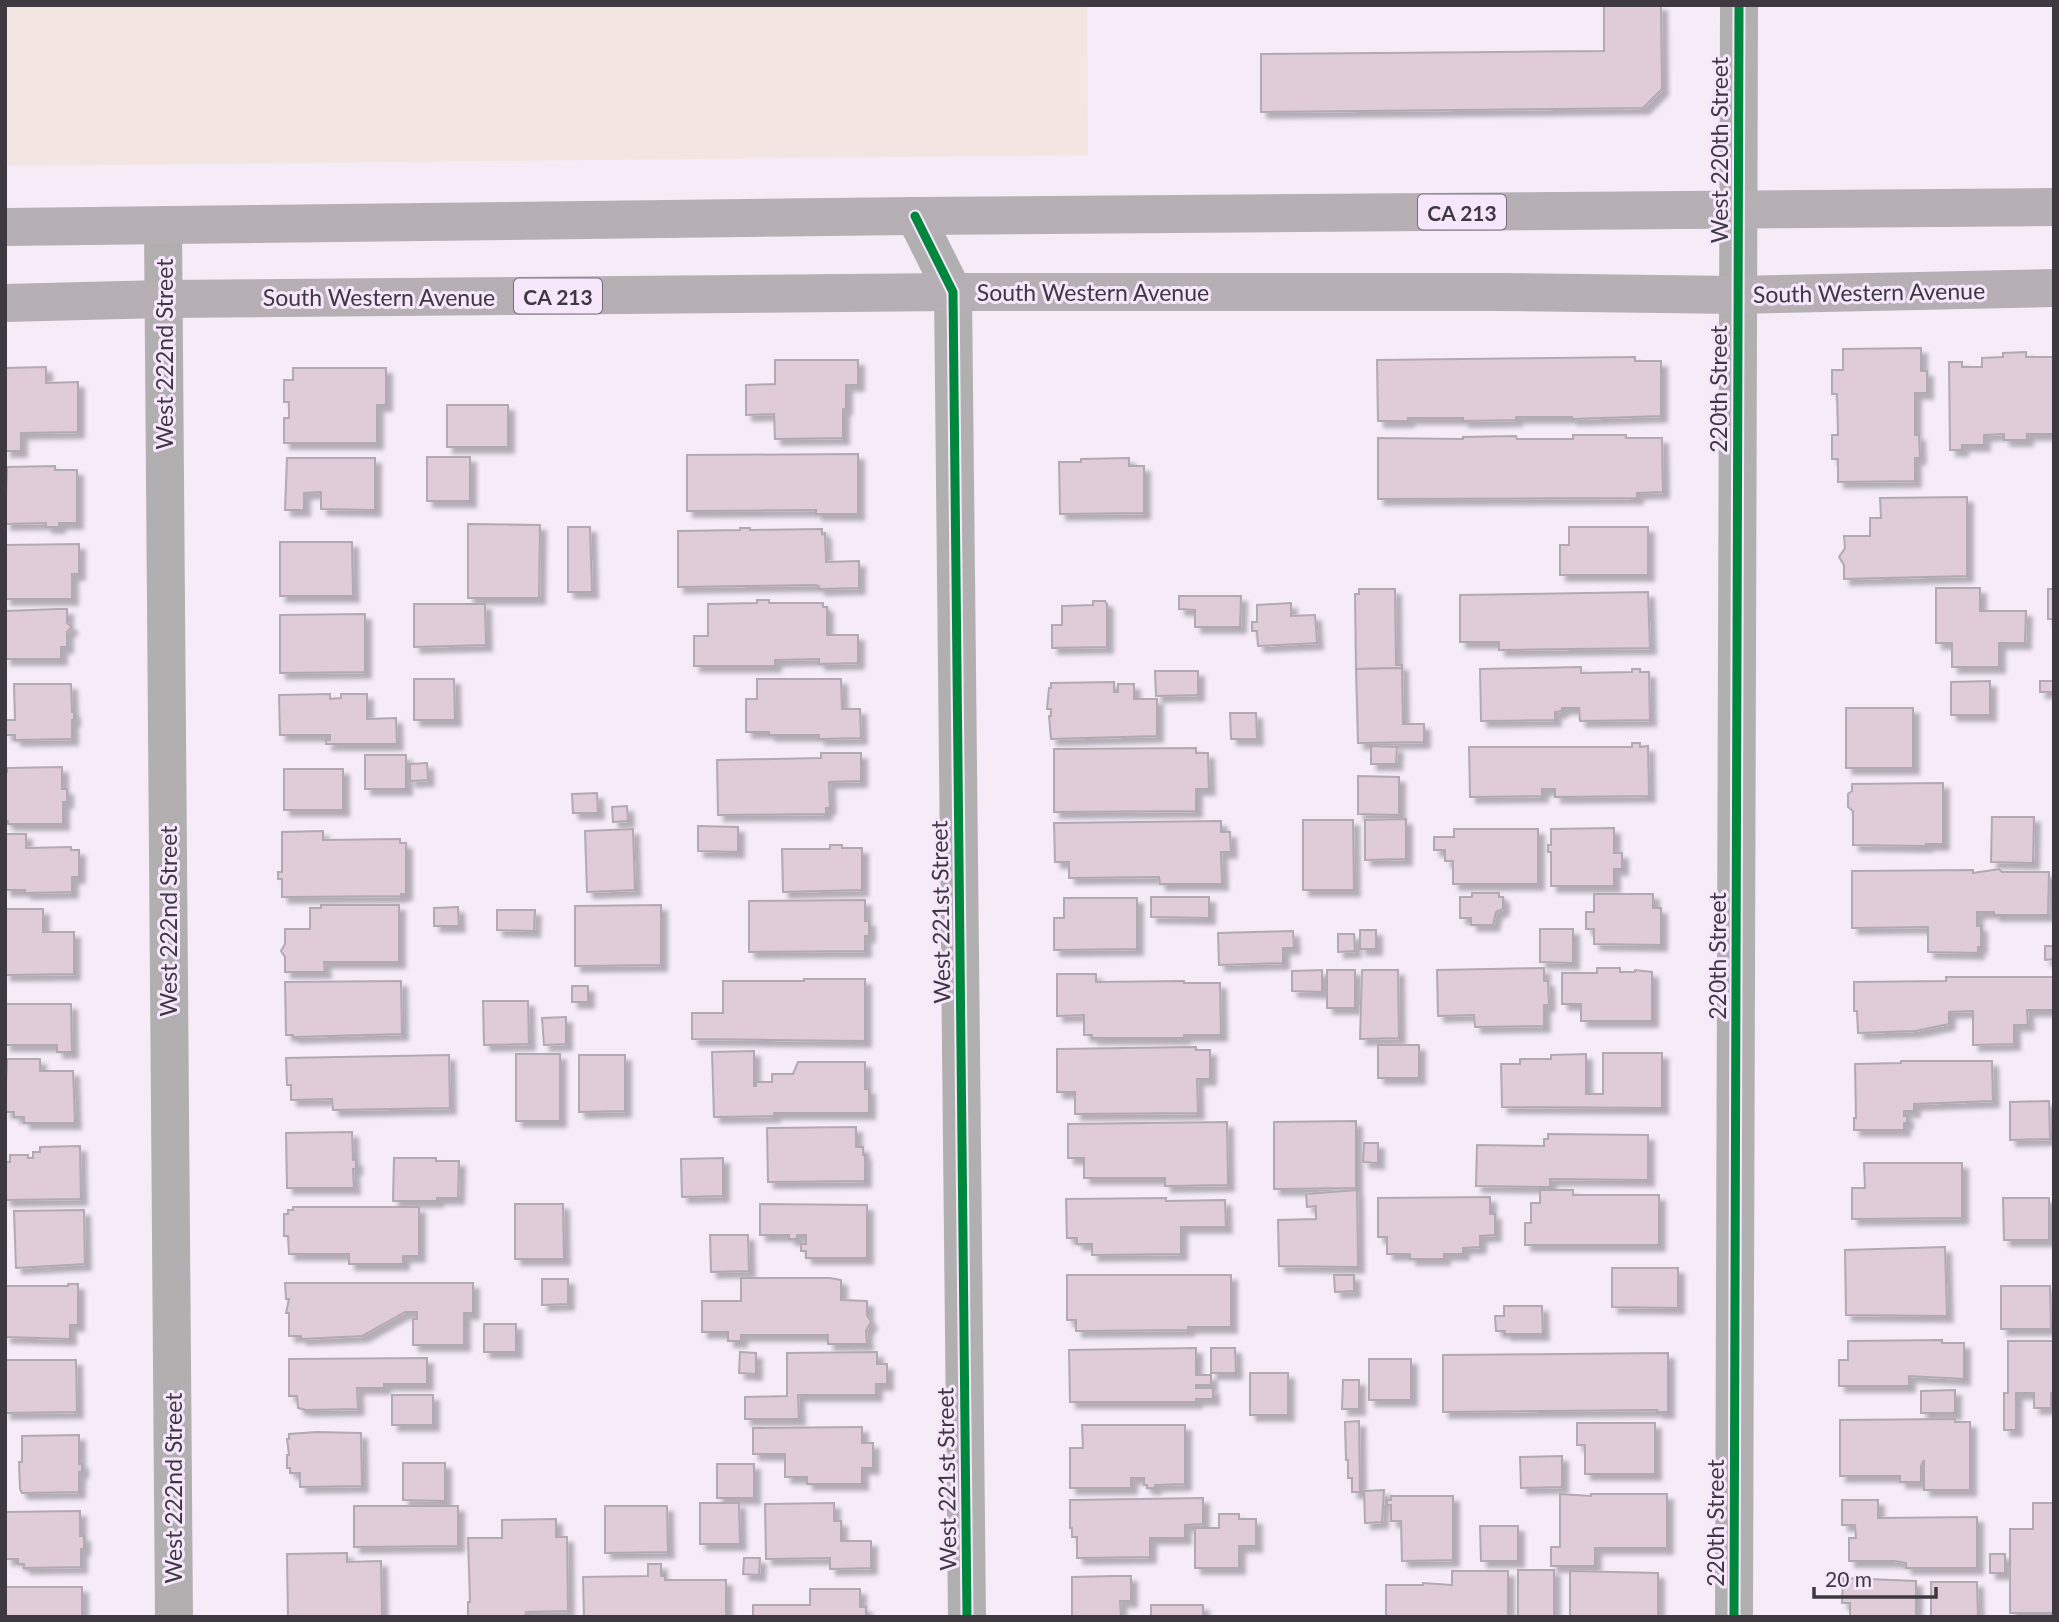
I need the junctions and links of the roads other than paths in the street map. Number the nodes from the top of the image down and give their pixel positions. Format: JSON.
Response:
{"nodes":[{"id":1,"x":1739,"y":5,"type":"edge"},
{"id":2,"x":2054,"y":207,"type":"edge"},
{"id":3,"x":1739,"y":209,"type":"junction"},
{"id":4,"x":915,"y":216,"type":"junction"},
{"id":5,"x":163,"y":225,"type":"junction"},
{"id":6,"x":5,"y":227,"type":"edge"},
{"id":7,"x":2054,"y":288,"type":"edge"},
{"id":8,"x":953,"y":292,"type":"junction"},
{"id":9,"x":1737,"y":295,"type":"junction"},
{"id":10,"x":163,"y":299,"type":"junction"},
{"id":11,"x":5,"y":303,"type":"edge"},
{"id":12,"x":174,"y":1617,"type":"edge"},
{"id":13,"x":967,"y":1617,"type":"edge"},
{"id":14,"x":1734,"y":1617,"type":"edge"}],
"edges":[{"from":1,"to":3,"type":"street","name":"West 220th Street"},
{"from":2,"to":3,"type":"main road","number":"CA 213"},
{"from":3,"to":4,"type":"main road","number":"CA 213"},
{"from":3,"to":9,"type":"street","name":"West 220th Street"},
{"from":4,"to":5,"type":"main road","number":"CA 213"},
{"from":4,"to":8,"type":"street","name":"West 221st Street"},
{"from":5,"to":6,"type":"main road","number":"CA 213"},
{"from":5,"to":10,"type":"street","name":"West 222nd Street"},
{"from":7,"to":9,"type":"main road","name":"South Western Avenue","number":"CA 213"},
{"from":8,"to":9,"type":"main road","name":"South Western Avenue","number":"CA 213"},
{"from":8,"to":10,"type":"main road","name":"South Western Avenue","number":"CA 213"},
{"from":8,"to":13,"type":"street","name":"West 221st Street"},
{"from":9,"to":14,"type":"street","name":"220th Street"},
{"from":10,"to":11,"type":"main road","name":"South Western Avenue","number":"CA 213"},
{"from":10,"to":12,"type":"street","name":"West 222nd Street"}]}
